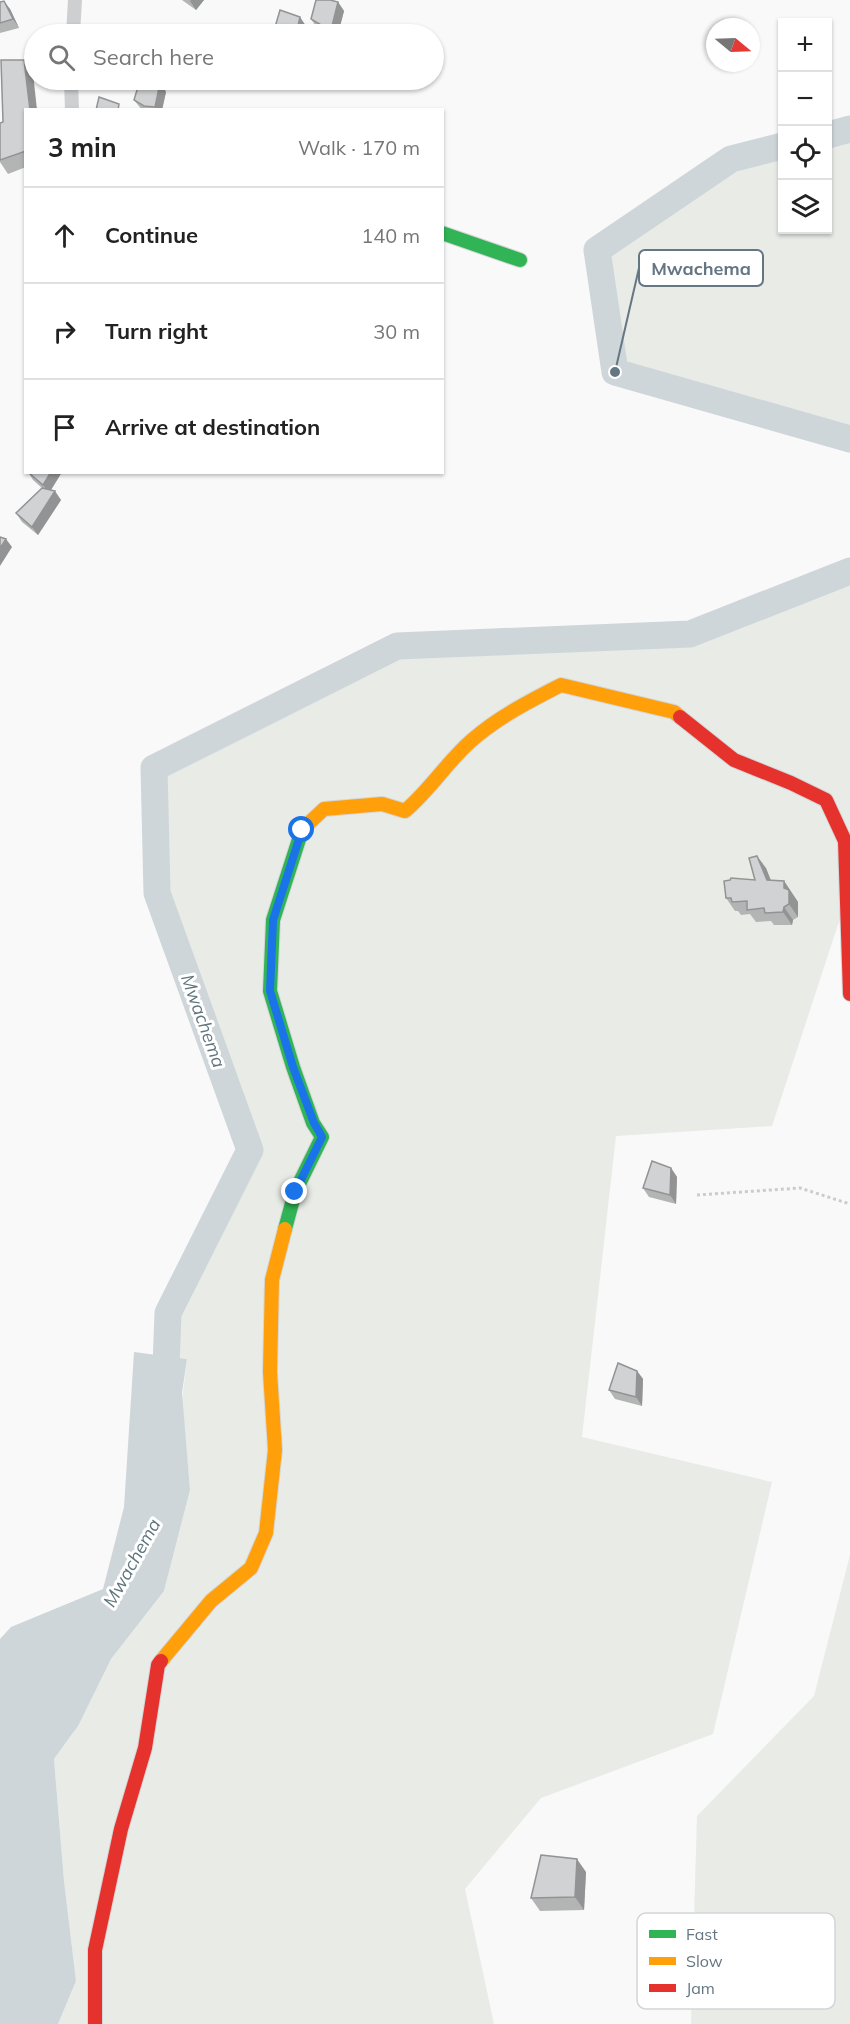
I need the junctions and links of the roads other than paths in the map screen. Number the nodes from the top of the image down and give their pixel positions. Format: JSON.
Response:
{"nodes":[{"id":1,"x":75,"y":0,"type":"edge"},
{"id":2,"x":74,"y":24,"type":"edge"},
{"id":3,"x":71,"y":90,"type":"edge"},
{"id":4,"x":72,"y":108,"type":"edge"},
{"id":5,"x":444,"y":234,"type":"edge"},
{"id":6,"x":520,"y":260,"type":"dead end"},
{"id":7,"x":850,"y":994,"type":"edge"},
{"id":8,"x":95,"y":2024,"type":"edge"}],
"edges":[{"from":1,"to":2,"type":"street"},
{"from":3,"to":4,"type":"street"},
{"from":5,"to":6,"type":"street"},
{"from":7,"to":8,"type":"street"}]}
